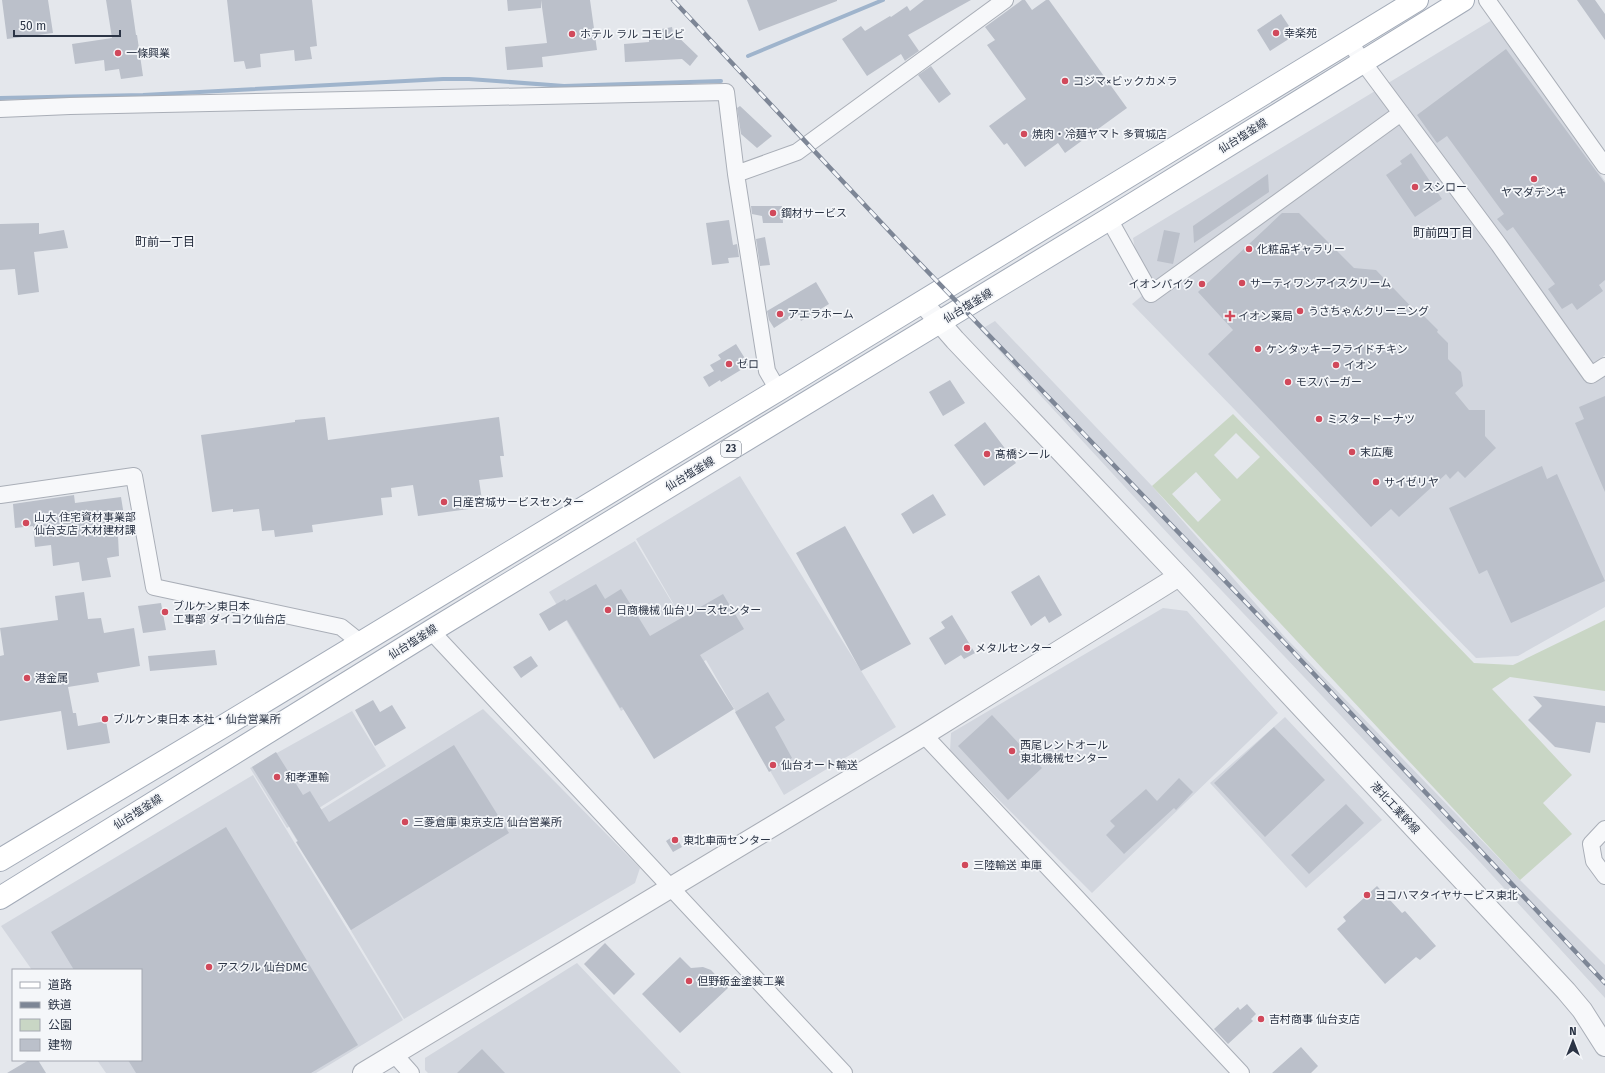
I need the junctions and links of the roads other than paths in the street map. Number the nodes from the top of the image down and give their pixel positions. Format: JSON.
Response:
{"nodes":[{"id":1,"x":1005,"y":0,"type":"edge"},
{"id":2,"x":1416,"y":0,"type":"edge"},
{"id":3,"x":1463,"y":0,"type":"edge"},
{"id":4,"x":1488,"y":0,"type":"edge"},
{"id":5,"x":1349,"y":41,"type":"junction"},
{"id":6,"x":1362,"y":62,"type":"junction"},
{"id":7,"x":0,"y":109,"type":"edge"},
{"id":8,"x":1401,"y":113,"type":"junction"},
{"id":9,"x":1605,"y":166,"type":"edge"},
{"id":10,"x":736,"y":174,"type":"junction"},
{"id":11,"x":1109,"y":220,"type":"junction"},
{"id":12,"x":922,"y":302,"type":"junction"},
{"id":13,"x":940,"y":323,"type":"junction"},
{"id":14,"x":1605,"y":366,"type":"edge"},
{"id":15,"x":778,"y":390,"type":"junction"},
{"id":16,"x":0,"y":495,"type":"edge"},
{"id":17,"x":1179,"y":576,"type":"junction"},
{"id":18,"x":431,"y":631,"type":"junction"},
{"id":19,"x":361,"y":643,"type":"junction"},
{"id":20,"x":924,"y":735,"type":"junction"},
{"id":21,"x":1605,"y":829,"type":"edge"},
{"id":22,"x":0,"y":860,"type":"edge"},
{"id":23,"x":1605,"y":876,"type":"edge"},
{"id":24,"x":669,"y":887,"type":"junction"},
{"id":25,"x":0,"y":898,"type":"edge"},
{"id":26,"x":1605,"y":1046,"type":"edge"},
{"id":27,"x":394,"y":1054,"type":"junction"},
{"id":28,"x":363,"y":1073,"type":"edge"},
{"id":29,"x":411,"y":1073,"type":"edge"},
{"id":30,"x":844,"y":1073,"type":"edge"},
{"id":31,"x":1241,"y":1073,"type":"edge"}],
"edges":[{"from":1,"to":10,"type":"street"},
{"from":2,"to":5,"type":"main road","number":"23"},
{"from":3,"to":6,"type":"main road","name":"仙台塩釜線","number":"23"},
{"from":4,"to":9,"type":"street"},
{"from":5,"to":6,"type":"street"},
{"from":5,"to":12,"type":"main road","number":"23"},
{"from":6,"to":8,"type":"street"},
{"from":6,"to":11,"type":"main road","name":"仙台塩釜線","number":"23"},
{"from":7,"to":10,"type":"street"},
{"from":8,"to":11,"type":"street"},
{"from":8,"to":14,"type":"street"},
{"from":10,"to":15,"type":"street"},
{"from":11,"to":13,"type":"main road","name":"仙台塩釜線","number":"23"},
{"from":12,"to":13,"type":"street","name":"港北工業幹線"},
{"from":12,"to":15,"type":"main road","number":"23"},
{"from":13,"to":17,"type":"street","name":"港北工業幹線"},
{"from":13,"to":18,"type":"main road","name":"仙台塩釜線","number":"23"},
{"from":15,"to":19,"type":"main road","number":"23"},
{"from":16,"to":19,"type":"street"},
{"from":17,"to":20,"type":"street"},
{"from":17,"to":26,"type":"street","name":"港北工業幹線"},
{"from":18,"to":24,"type":"street"},
{"from":18,"to":25,"type":"main road","name":"仙台塩釜線","number":"23"},
{"from":19,"to":22,"type":"main road","number":"23"},
{"from":20,"to":24,"type":"street"},
{"from":20,"to":31,"type":"street"},
{"from":21,"to":23,"type":"street"},
{"from":24,"to":27,"type":"street"},
{"from":24,"to":30,"type":"street"},
{"from":27,"to":28,"type":"street"},
{"from":27,"to":29,"type":"street"}]}
